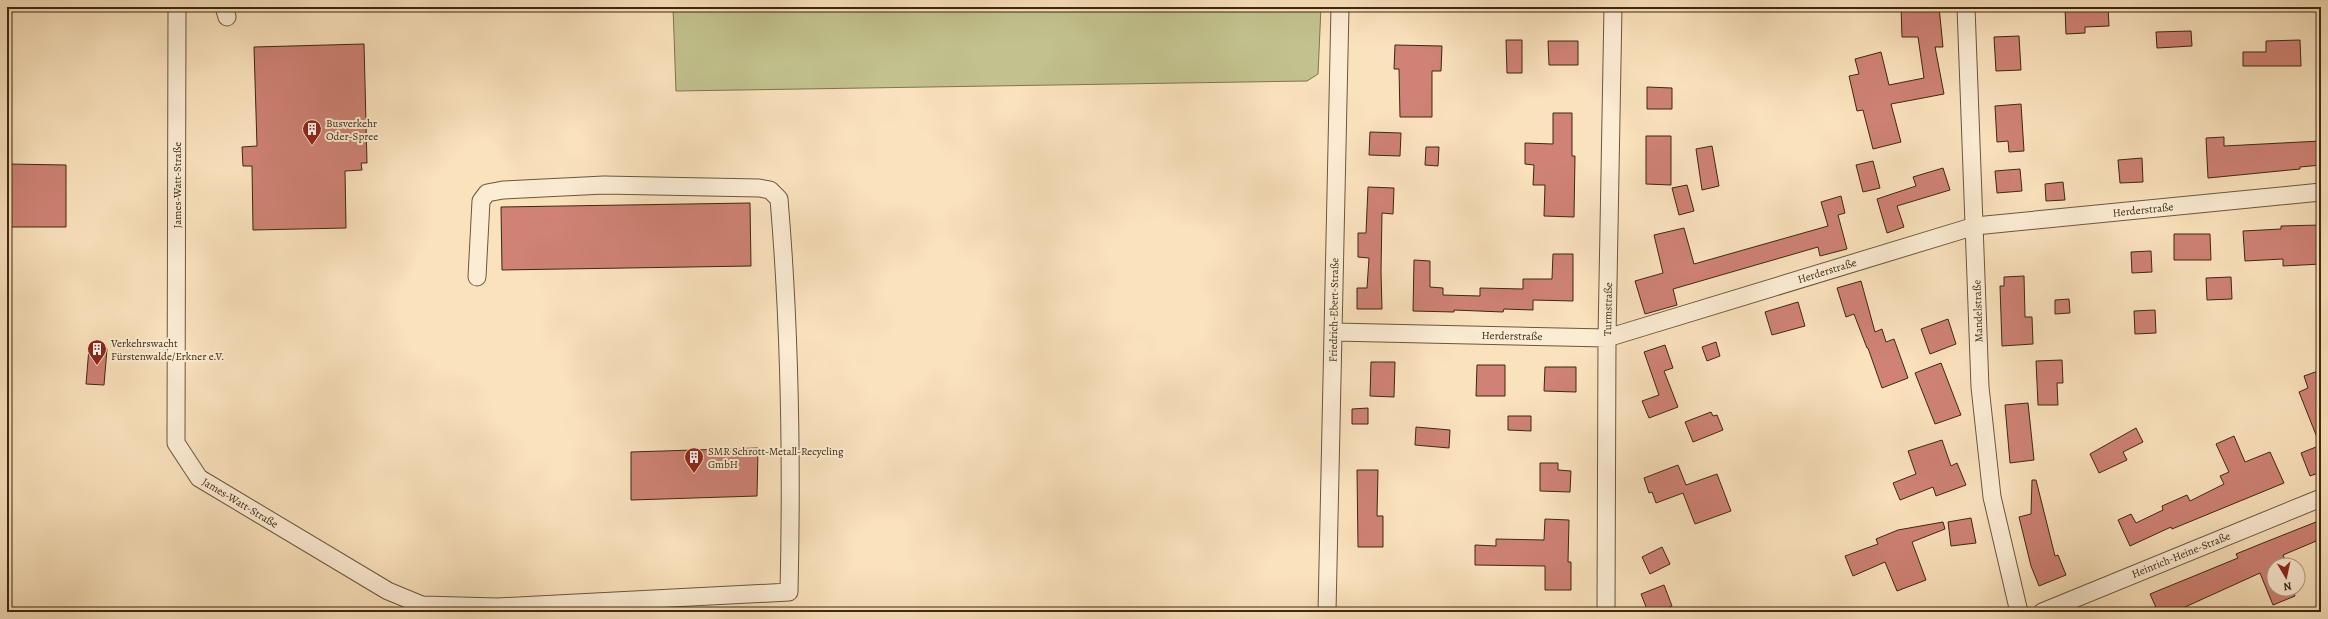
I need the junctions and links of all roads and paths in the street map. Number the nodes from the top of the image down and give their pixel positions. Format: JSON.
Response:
{"nodes":[{"id":1,"x":177,"y":7,"type":"edge"},
{"id":2,"x":1340,"y":7,"type":"edge"},
{"id":3,"x":1613,"y":7,"type":"edge"},
{"id":4,"x":1966,"y":7,"type":"edge"},
{"id":5,"x":2321,"y":192,"type":"edge"},
{"id":6,"x":1975,"y":226,"type":"junction"},
{"id":7,"x":477,"y":277,"type":"dead end"},
{"id":8,"x":1334,"y":332,"type":"junction"},
{"id":9,"x":1607,"y":338,"type":"junction"},
{"id":10,"x":2321,"y":498,"type":"edge"},
{"id":11,"x":473,"y":609,"type":"edge"},
{"id":12,"x":1327,"y":612,"type":"edge"},
{"id":13,"x":1606,"y":612,"type":"edge"},
{"id":14,"x":2019,"y":612,"type":"edge"},
{"id":15,"x":2042,"y":612,"type":"edge"}],
"edges":[{"from":1,"to":11,"type":"street","name":"James-Watt-Straße"},
{"from":2,"to":8,"type":"street","name":"Friedrich-Ebert-Straße"},
{"from":3,"to":9,"type":"street","name":"Turmstraße"},
{"from":4,"to":6,"type":"street","name":"Mandelstraße"},
{"from":5,"to":6,"type":"street","name":"Herderstraße"},
{"from":6,"to":9,"type":"street","name":"Herderstraße"},
{"from":6,"to":14,"type":"street","name":"Mandelstraße"},
{"from":7,"to":11,"type":"street","name":"James-Watt-Straße"},
{"from":8,"to":9,"type":"street","name":"Herderstraße"},
{"from":8,"to":12,"type":"street","name":"Friedrich-Ebert-Straße"},
{"from":9,"to":13,"type":"street","name":"Turmstraße"},
{"from":10,"to":15,"type":"street","name":"Heinrich-Heine-Straße"}]}
